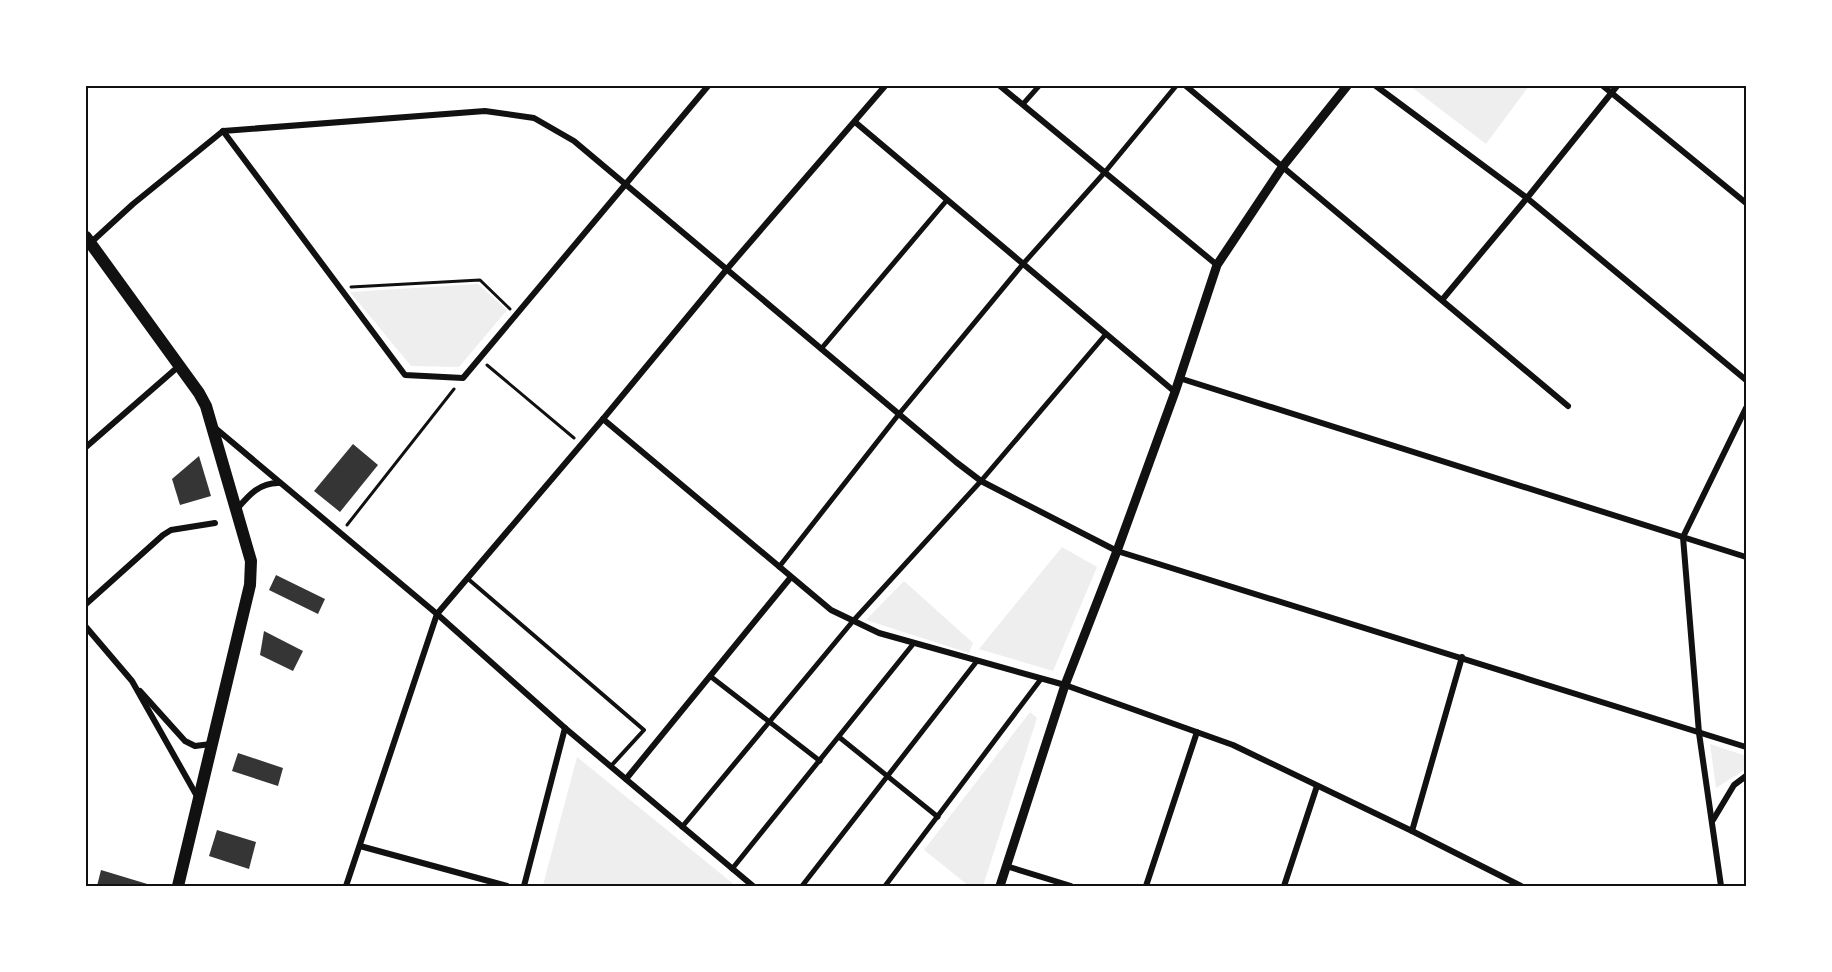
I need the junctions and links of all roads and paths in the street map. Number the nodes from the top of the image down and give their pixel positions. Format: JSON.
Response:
{"nodes":[{"id":1,"x":708,"y":86,"type":"edge"},
{"id":2,"x":885,"y":86,"type":"edge"},
{"id":3,"x":1000,"y":86,"type":"edge"},
{"id":4,"x":1039,"y":86,"type":"edge"},
{"id":5,"x":1176,"y":86,"type":"edge"},
{"id":6,"x":1186,"y":86,"type":"edge"},
{"id":7,"x":1347,"y":86,"type":"edge"},
{"id":8,"x":1376,"y":86,"type":"edge"},
{"id":9,"x":1603,"y":86,"type":"edge"},
{"id":10,"x":1617,"y":86,"type":"edge"},
{"id":11,"x":1611,"y":92,"type":"junction"},
{"id":12,"x":1023,"y":104,"type":"junction"},
{"id":13,"x":855,"y":122,"type":"junction"},
{"id":14,"x":223,"y":131,"type":"junction"},
{"id":15,"x":1283,"y":166,"type":"junction"},
{"id":16,"x":1105,"y":172,"type":"junction"},
{"id":17,"x":625,"y":184,"type":"junction"},
{"id":18,"x":1527,"y":198,"type":"junction"},
{"id":19,"x":947,"y":200,"type":"junction"},
{"id":20,"x":1746,"y":203,"type":"edge"},
{"id":21,"x":87,"y":242,"type":"edge"},
{"id":22,"x":1023,"y":264,"type":"junction"},
{"id":23,"x":1217,"y":265,"type":"junction"},
{"id":24,"x":727,"y":269,"type":"junction"},
{"id":25,"x":340,"y":287,"type":"junction"},
{"id":26,"x":1442,"y":300,"type":"junction"},
{"id":27,"x":516,"y":314,"type":"junction"},
{"id":28,"x":1106,"y":334,"type":"junction"},
{"id":29,"x":822,"y":349,"type":"junction"},
{"id":30,"x":479,"y":358,"type":"junction"},
{"id":31,"x":179,"y":366,"type":"junction"},
{"id":32,"x":463,"y":378,"type":"junction"},
{"id":33,"x":1179,"y":378,"type":"junction"},
{"id":34,"x":1746,"y":380,"type":"edge"},
{"id":35,"x":1175,"y":392,"type":"junction"},
{"id":36,"x":1568,"y":406,"type":"dead end"},
{"id":37,"x":1746,"y":410,"type":"edge"},
{"id":38,"x":899,"y":414,"type":"junction"},
{"id":39,"x":603,"y":419,"type":"junction"},
{"id":40,"x":213,"y":427,"type":"junction"},
{"id":41,"x":582,"y":444,"type":"junction"},
{"id":42,"x":86,"y":447,"type":"edge"},
{"id":43,"x":981,"y":481,"type":"junction"},
{"id":44,"x":281,"y":483,"type":"junction"},
{"id":45,"x":236,"y":511,"type":"junction"},
{"id":46,"x":215,"y":523,"type":"dead end"},
{"id":47,"x":340,"y":533,"type":"junction"},
{"id":48,"x":1683,"y":537,"type":"junction"},
{"id":49,"x":1117,"y":551,"type":"junction"},
{"id":50,"x":1746,"y":557,"type":"edge"},
{"id":51,"x":779,"y":567,"type":"junction"},
{"id":52,"x":791,"y":577,"type":"junction"},
{"id":53,"x":467,"y":579,"type":"junction"},
{"id":54,"x":86,"y":604,"type":"edge"},
{"id":55,"x":437,"y":614,"type":"junction"},
{"id":56,"x":853,"y":621,"type":"junction"},
{"id":57,"x":86,"y":627,"type":"edge"},
{"id":58,"x":914,"y":643,"type":"junction"},
{"id":59,"x":1462,"y":657,"type":"junction"},
{"id":60,"x":977,"y":661,"type":"junction"},
{"id":61,"x":710,"y":676,"type":"junction"},
{"id":62,"x":1041,"y":679,"type":"junction"},
{"id":63,"x":132,"y":681,"type":"junction"},
{"id":64,"x":1065,"y":685,"type":"junction"},
{"id":65,"x":769,"y":722,"type":"junction"},
{"id":66,"x":565,"y":728,"type":"junction"},
{"id":67,"x":1197,"y":732,"type":"junction"},
{"id":68,"x":1699,"y":733,"type":"junction"},
{"id":69,"x":839,"y":737,"type":"junction"},
{"id":70,"x":212,"y":744,"type":"junction"},
{"id":71,"x":1746,"y":747,"type":"edge"},
{"id":72,"x":820,"y":761,"type":"junction"},
{"id":73,"x":611,"y":766,"type":"junction"},
{"id":74,"x":1746,"y":776,"type":"edge"},
{"id":75,"x":888,"y":777,"type":"junction"},
{"id":76,"x":626,"y":779,"type":"junction"},
{"id":77,"x":1317,"y":786,"type":"junction"},
{"id":78,"x":200,"y":801,"type":"junction"},
{"id":79,"x":938,"y":817,"type":"junction"},
{"id":80,"x":1713,"y":820,"type":"junction"},
{"id":81,"x":682,"y":827,"type":"junction"},
{"id":82,"x":1412,"y":831,"type":"junction"},
{"id":83,"x":360,"y":846,"type":"junction"},
{"id":84,"x":1006,"y":866,"type":"junction"},
{"id":85,"x":732,"y":869,"type":"junction"},
{"id":86,"x":178,"y":886,"type":"edge"},
{"id":87,"x":346,"y":886,"type":"edge"},
{"id":88,"x":507,"y":886,"type":"edge"},
{"id":89,"x":524,"y":886,"type":"edge"},
{"id":90,"x":753,"y":886,"type":"edge"},
{"id":91,"x":802,"y":886,"type":"edge"},
{"id":92,"x":885,"y":886,"type":"edge"},
{"id":93,"x":1000,"y":886,"type":"edge"},
{"id":94,"x":1071,"y":886,"type":"edge"},
{"id":95,"x":1146,"y":886,"type":"edge"},
{"id":96,"x":1284,"y":886,"type":"edge"},
{"id":97,"x":1521,"y":886,"type":"edge"},
{"id":98,"x":1721,"y":886,"type":"edge"}],
"edges":[{"from":1,"to":17,"type":"street"},
{"from":2,"to":13,"type":"street"},
{"from":3,"to":12,"type":"street"},
{"from":4,"to":12,"type":"street"},
{"from":5,"to":16,"type":"street"},
{"from":6,"to":15,"type":"street"},
{"from":7,"to":15,"type":"street"},
{"from":8,"to":18,"type":"street"},
{"from":9,"to":11,"type":"street"},
{"from":10,"to":11,"type":"street"},
{"from":11,"to":18,"type":"street"},
{"from":11,"to":20,"type":"street"},
{"from":12,"to":16,"type":"street"},
{"from":13,"to":19,"type":"street"},
{"from":13,"to":24,"type":"street"},
{"from":14,"to":17,"type":"street"},
{"from":14,"to":21,"type":"street"},
{"from":14,"to":25,"type":"street"},
{"from":15,"to":23,"type":"street"},
{"from":15,"to":26,"type":"street"},
{"from":16,"to":22,"type":"street"},
{"from":16,"to":23,"type":"street"},
{"from":17,"to":24,"type":"street"},
{"from":17,"to":27,"type":"street"},
{"from":18,"to":26,"type":"street"},
{"from":18,"to":34,"type":"street"},
{"from":19,"to":22,"type":"street"},
{"from":19,"to":29,"type":"street"},
{"from":21,"to":31,"type":"highway"},
{"from":22,"to":28,"type":"street"},
{"from":22,"to":38,"type":"street"},
{"from":23,"to":33,"type":"street"},
{"from":24,"to":29,"type":"street"},
{"from":24,"to":39,"type":"street"},
{"from":25,"to":27,"type":"path"},
{"from":25,"to":32,"type":"street"},
{"from":26,"to":36,"type":"street"},
{"from":27,"to":30,"type":"street"},
{"from":28,"to":35,"type":"street"},
{"from":28,"to":43,"type":"street"},
{"from":29,"to":38,"type":"street"},
{"from":30,"to":32,"type":"street"},
{"from":30,"to":41,"type":"path"},
{"from":31,"to":40,"type":"highway"},
{"from":31,"to":42,"type":"street"},
{"from":32,"to":47,"type":"path"},
{"from":33,"to":35,"type":"street"},
{"from":33,"to":48,"type":"street"},
{"from":35,"to":49,"type":"street"},
{"from":37,"to":48,"type":"street"},
{"from":38,"to":43,"type":"street"},
{"from":38,"to":51,"type":"street"},
{"from":39,"to":41,"type":"street"},
{"from":39,"to":51,"type":"street"},
{"from":40,"to":44,"type":"street"},
{"from":40,"to":45,"type":"highway"},
{"from":41,"to":53,"type":"street"},
{"from":43,"to":49,"type":"street"},
{"from":43,"to":56,"type":"street"},
{"from":44,"to":45,"type":"street"},
{"from":44,"to":47,"type":"street"},
{"from":45,"to":70,"type":"highway"},
{"from":46,"to":54,"type":"street"},
{"from":47,"to":55,"type":"street"},
{"from":48,"to":50,"type":"street"},
{"from":48,"to":68,"type":"street"},
{"from":49,"to":59,"type":"street"},
{"from":49,"to":64,"type":"street"},
{"from":51,"to":52,"type":"street"},
{"from":52,"to":56,"type":"street"},
{"from":52,"to":61,"type":"street"},
{"from":53,"to":55,"type":"street"},
{"from":53,"to":73,"type":"lane"},
{"from":55,"to":66,"type":"street"},
{"from":55,"to":83,"type":"street"},
{"from":56,"to":58,"type":"street"},
{"from":56,"to":65,"type":"street"},
{"from":57,"to":63,"type":"street"},
{"from":58,"to":60,"type":"street"},
{"from":58,"to":69,"type":"street"},
{"from":59,"to":68,"type":"street"},
{"from":59,"to":82,"type":"street"},
{"from":60,"to":62,"type":"street"},
{"from":60,"to":75,"type":"street"},
{"from":61,"to":65,"type":"street"},
{"from":61,"to":76,"type":"street"},
{"from":62,"to":64,"type":"street"},
{"from":62,"to":79,"type":"street"},
{"from":63,"to":70,"type":"street"},
{"from":63,"to":78,"type":"street"},
{"from":64,"to":67,"type":"street"},
{"from":64,"to":84,"type":"street"},
{"from":65,"to":72,"type":"street"},
{"from":65,"to":81,"type":"street"},
{"from":66,"to":73,"type":"street"},
{"from":66,"to":89,"type":"street"},
{"from":67,"to":77,"type":"street"},
{"from":67,"to":95,"type":"street"},
{"from":68,"to":71,"type":"street"},
{"from":68,"to":80,"type":"street"},
{"from":69,"to":72,"type":"street"},
{"from":69,"to":75,"type":"street"},
{"from":70,"to":78,"type":"highway"},
{"from":72,"to":85,"type":"street"},
{"from":73,"to":76,"type":"street"},
{"from":74,"to":80,"type":"street"},
{"from":75,"to":79,"type":"street"},
{"from":75,"to":91,"type":"street"},
{"from":76,"to":81,"type":"street"},
{"from":77,"to":82,"type":"street"},
{"from":77,"to":96,"type":"street"},
{"from":78,"to":86,"type":"highway"},
{"from":79,"to":92,"type":"street"},
{"from":80,"to":98,"type":"street"},
{"from":81,"to":85,"type":"street"},
{"from":82,"to":97,"type":"street"},
{"from":83,"to":87,"type":"street"},
{"from":83,"to":88,"type":"street"},
{"from":84,"to":93,"type":"street"},
{"from":84,"to":94,"type":"street"},
{"from":85,"to":90,"type":"street"}]}
